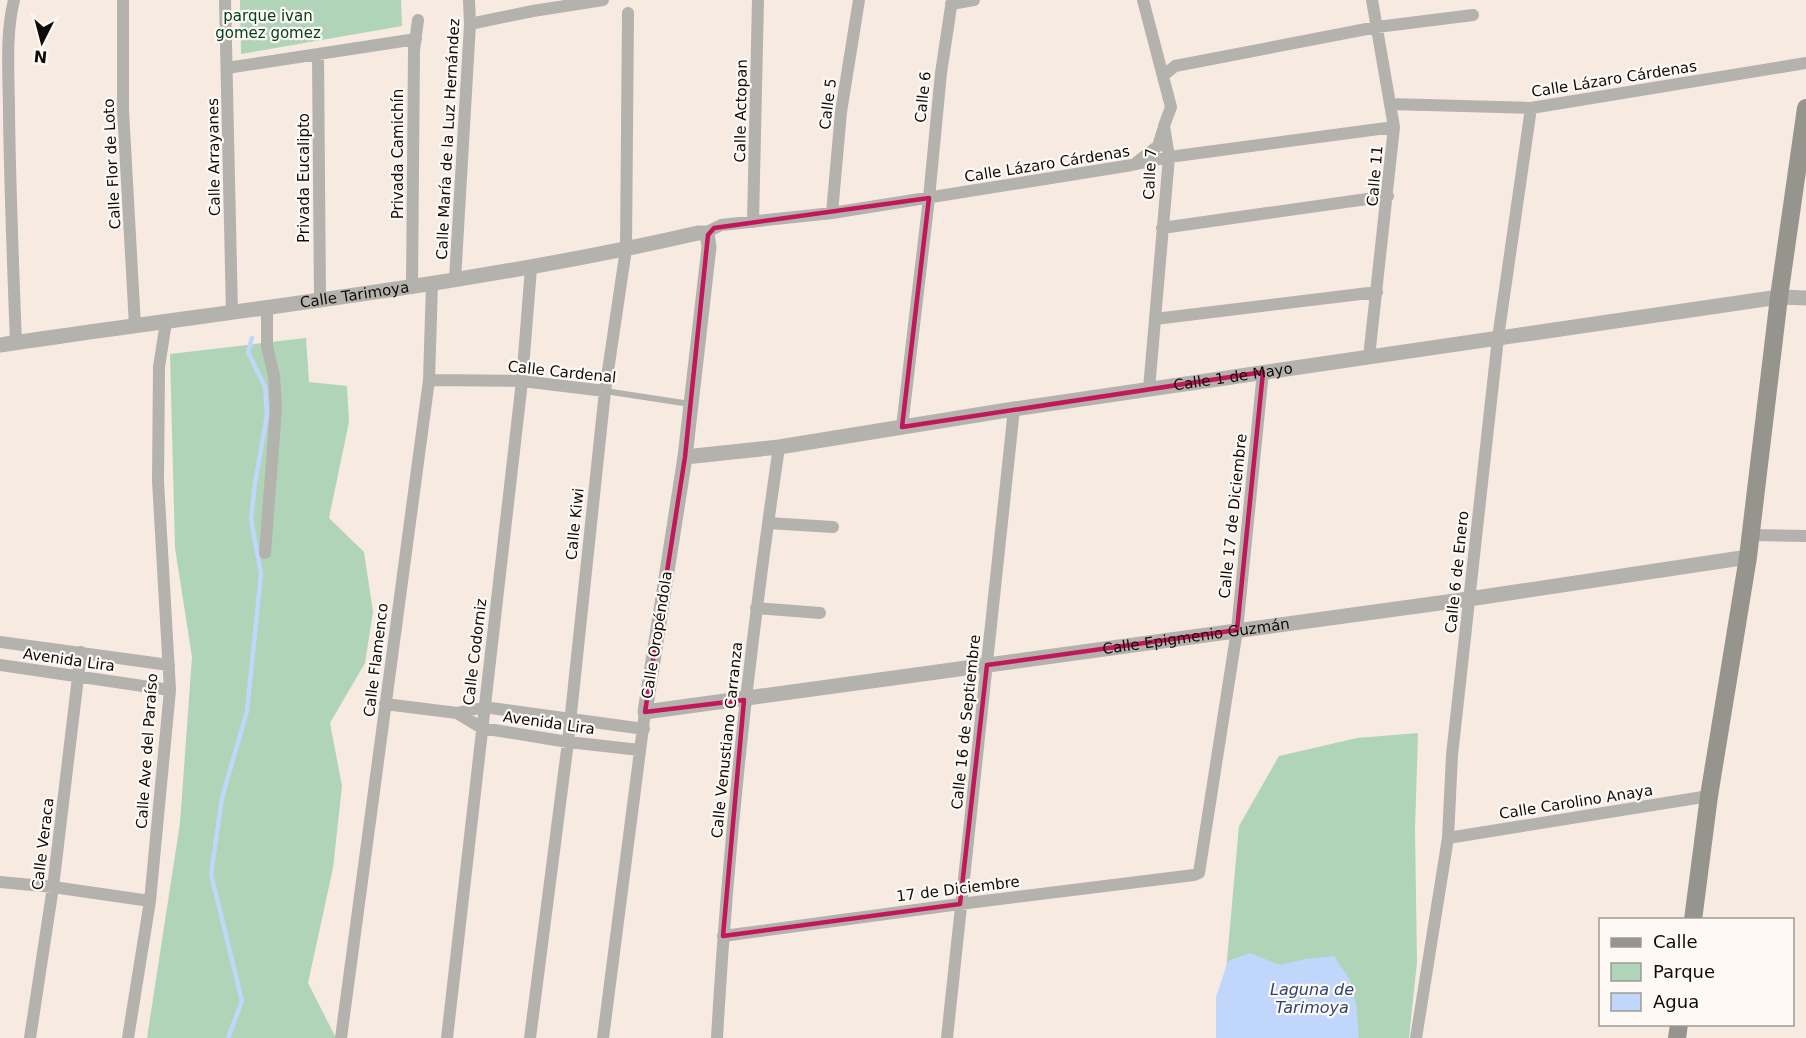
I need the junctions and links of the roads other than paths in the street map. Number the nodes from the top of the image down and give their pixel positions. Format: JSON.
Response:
{"nodes":[{"id":1,"x":14,"y":0,"type":"edge"},
{"id":2,"x":123,"y":0,"type":"edge"},
{"id":3,"x":225,"y":0,"type":"edge"},
{"id":4,"x":469,"y":0,"type":"edge"},
{"id":5,"x":603,"y":0,"type":"edge"},
{"id":6,"x":758,"y":0,"type":"edge"},
{"id":7,"x":859,"y":0,"type":"edge"},
{"id":8,"x":974,"y":0,"type":"edge"},
{"id":9,"x":1143,"y":0,"type":"edge"},
{"id":10,"x":1372,"y":0,"type":"edge"},
{"id":11,"x":951,"y":2,"type":"edge"},
{"id":12,"x":533,"y":5,"type":"edge"},
{"id":13,"x":628,"y":13,"type":"dead end"},
{"id":14,"x":1473,"y":15,"type":"dead end"},
{"id":15,"x":418,"y":20,"type":"dead end"},
{"id":16,"x":470,"y":24,"type":"junction"},
{"id":17,"x":1377,"y":27,"type":"junction"},
{"id":18,"x":416,"y":39,"type":"junction"},
{"id":19,"x":318,"y":55,"type":"junction"},
{"id":20,"x":1806,"y":63,"type":"edge"},
{"id":21,"x":227,"y":68,"type":"junction"},
{"id":22,"x":1163,"y":76,"type":"junction"},
{"id":23,"x":1390,"y":104,"type":"junction"},
{"id":24,"x":1530,"y":108,"type":"junction"},
{"id":25,"x":1806,"y":108,"type":"edge"},
{"id":26,"x":1164,"y":126,"type":"junction"},
{"id":27,"x":1394,"y":127,"type":"junction"},
{"id":28,"x":1168,"y":157,"type":"junction"},
{"id":29,"x":1132,"y":165,"type":"junction"},
{"id":30,"x":1388,"y":196,"type":"junction"},
{"id":31,"x":928,"y":198,"type":"junction"},
{"id":32,"x":832,"y":213,"type":"junction"},
{"id":33,"x":753,"y":222,"type":"junction"},
{"id":34,"x":1162,"y":228,"type":"junction"},
{"id":35,"x":707,"y":234,"type":"junction"},
{"id":36,"x":626,"y":249,"type":"junction"},
{"id":37,"x":531,"y":268,"type":"junction"},
{"id":38,"x":455,"y":280,"type":"junction"},
{"id":39,"x":432,"y":284,"type":"junction"},
{"id":40,"x":412,"y":288,"type":"junction"},
{"id":41,"x":1377,"y":292,"type":"junction"},
{"id":42,"x":1779,"y":297,"type":"junction"},
{"id":43,"x":1806,"y":298,"type":"edge"},
{"id":44,"x":320,"y":300,"type":"junction"},
{"id":45,"x":267,"y":308,"type":"junction"},
{"id":46,"x":232,"y":312,"type":"junction"},
{"id":47,"x":1155,"y":318,"type":"junction"},
{"id":48,"x":165,"y":322,"type":"junction"},
{"id":49,"x":135,"y":326,"type":"junction"},
{"id":50,"x":1498,"y":338,"type":"junction"},
{"id":51,"x":16,"y":343,"type":"junction"},
{"id":52,"x":0,"y":345,"type":"edge"},
{"id":53,"x":1370,"y":357,"type":"junction"},
{"id":54,"x":1263,"y":372,"type":"junction"},
{"id":55,"x":429,"y":380,"type":"junction"},
{"id":56,"x":522,"y":381,"type":"junction"},
{"id":57,"x":1149,"y":389,"type":"junction"},
{"id":58,"x":605,"y":391,"type":"junction"},
{"id":59,"x":691,"y":404,"type":"junction"},
{"id":60,"x":1014,"y":409,"type":"junction"},
{"id":61,"x":902,"y":427,"type":"junction"},
{"id":62,"x":779,"y":447,"type":"junction"},
{"id":63,"x":685,"y":457,"type":"junction"},
{"id":64,"x":768,"y":523,"type":"junction"},
{"id":65,"x":833,"y":527,"type":"dead end"},
{"id":66,"x":1749,"y":535,"type":"junction"},
{"id":67,"x":1806,"y":536,"type":"edge"},
{"id":68,"x":265,"y":553,"type":"dead end"},
{"id":69,"x":1748,"y":557,"type":"junction"},
{"id":70,"x":1469,"y":599,"type":"junction"},
{"id":71,"x":756,"y":608,"type":"junction"},
{"id":72,"x":820,"y":613,"type":"dead end"},
{"id":73,"x":1237,"y":630,"type":"junction"},
{"id":74,"x":0,"y":642,"type":"edge"},
{"id":75,"x":81,"y":652,"type":"junction"},
{"id":76,"x":0,"y":665,"type":"edge"},
{"id":77,"x":169,"y":665,"type":"junction"},
{"id":78,"x":987,"y":665,"type":"junction"},
{"id":79,"x":78,"y":676,"type":"junction"},
{"id":80,"x":170,"y":690,"type":"junction"},
{"id":81,"x":744,"y":700,"type":"junction"},
{"id":82,"x":385,"y":704,"type":"junction"},
{"id":83,"x":484,"y":708,"type":"junction"},
{"id":84,"x":645,"y":712,"type":"junction"},
{"id":85,"x":457,"y":713,"type":"junction"},
{"id":86,"x":570,"y":718,"type":"junction"},
{"id":87,"x":482,"y":728,"type":"junction"},
{"id":88,"x":644,"y":729,"type":"junction"},
{"id":89,"x":568,"y":742,"type":"junction"},
{"id":90,"x":640,"y":750,"type":"junction"},
{"id":91,"x":1709,"y":796,"type":"junction"},
{"id":92,"x":1448,"y":838,"type":"junction"},
{"id":93,"x":1197,"y":874,"type":"joint"},
{"id":94,"x":0,"y":882,"type":"edge"},
{"id":95,"x":53,"y":887,"type":"junction"},
{"id":96,"x":150,"y":901,"type":"junction"},
{"id":97,"x":960,"y":904,"type":"junction"},
{"id":98,"x":1693,"y":918,"type":"edge"},
{"id":99,"x":723,"y":936,"type":"junction"},
{"id":100,"x":30,"y":1038,"type":"edge"},
{"id":101,"x":128,"y":1038,"type":"edge"},
{"id":102,"x":341,"y":1038,"type":"edge"},
{"id":103,"x":447,"y":1038,"type":"edge"},
{"id":104,"x":530,"y":1038,"type":"edge"},
{"id":105,"x":603,"y":1038,"type":"edge"},
{"id":106,"x":717,"y":1038,"type":"edge"},
{"id":107,"x":947,"y":1038,"type":"edge"},
{"id":108,"x":1416,"y":1038,"type":"edge"}],
"edges":[{"from":1,"to":51,"type":"street"},
{"from":2,"to":49,"type":"street","name":"Calle Flor de Loto"},
{"from":3,"to":21,"type":"street","name":"Calle Arrayanes"},
{"from":4,"to":16,"type":"street","name":"Calle María de la Luz Hernández"},
{"from":5,"to":12,"type":"street"},
{"from":6,"to":33,"type":"street","name":"Calle Actopan"},
{"from":7,"to":32,"type":"street","name":"Calle 5"},
{"from":8,"to":11,"type":"street"},
{"from":9,"to":22,"type":"street","name":"Calle 7"},
{"from":10,"to":17,"type":"street","name":"Calle 11"},
{"from":11,"to":31,"type":"street","name":"Calle 6"},
{"from":12,"to":16,"type":"street"},
{"from":13,"to":36,"type":"street","name":"Calle Kiwi"},
{"from":14,"to":17,"type":"street"},
{"from":15,"to":18,"type":"street","name":"Privada Camichín"},
{"from":16,"to":38,"type":"street","name":"Calle María de la Luz Hernández"},
{"from":17,"to":22,"type":"street"},
{"from":17,"to":23,"type":"street","name":"Calle 11"},
{"from":18,"to":19,"type":"street"},
{"from":18,"to":40,"type":"street","name":"Privada Camichín"},
{"from":19,"to":21,"type":"street"},
{"from":19,"to":44,"type":"street","name":"Privada Eucalipto"},
{"from":20,"to":24,"type":"street","name":"Calle Lázaro Cárdenas"},
{"from":21,"to":46,"type":"street","name":"Calle Arrayanes"},
{"from":22,"to":26,"type":"street","name":"Calle 7"},
{"from":23,"to":24,"type":"street","name":"Calle Lázaro Cárdenas"},
{"from":23,"to":27,"type":"street","name":"Calle 11"},
{"from":24,"to":50,"type":"street","name":"Calle 6 de Enero"},
{"from":25,"to":42,"type":"main road"},
{"from":26,"to":28,"type":"street","name":"Calle 7"},
{"from":26,"to":29,"type":"street"},
{"from":27,"to":28,"type":"street","name":"Calle Lázaro Cárdenas"},
{"from":27,"to":30,"type":"street","name":"Calle 11"},
{"from":28,"to":29,"type":"street","name":"Calle Lázaro Cárdenas"},
{"from":28,"to":34,"type":"street","name":"Calle 7"},
{"from":29,"to":31,"type":"street","name":"Calle Lázaro Cárdenas"},
{"from":30,"to":34,"type":"street"},
{"from":30,"to":41,"type":"street","name":"Calle 11"},
{"from":31,"to":32,"type":"street","name":"Calle Lázaro Cárdenas"},
{"from":31,"to":61,"type":"street","name":"Calle 6"},
{"from":32,"to":33,"type":"street","name":"Calle Lázaro Cárdenas"},
{"from":33,"to":35,"type":"street","name":"Calle Lázaro Cárdenas"},
{"from":34,"to":47,"type":"street","name":"Calle 7"},
{"from":35,"to":36,"type":"street","name":"Calle Tarimoya"},
{"from":35,"to":59,"type":"street","name":"Calle Oropéndola"},
{"from":36,"to":37,"type":"street","name":"Calle Tarimoya"},
{"from":36,"to":58,"type":"street","name":"Calle Kiwi"},
{"from":37,"to":38,"type":"street","name":"Calle Tarimoya"},
{"from":37,"to":56,"type":"street","name":"Calle Codorniz"},
{"from":38,"to":39,"type":"street","name":"Calle Tarimoya"},
{"from":39,"to":40,"type":"street","name":"Calle Tarimoya"},
{"from":39,"to":55,"type":"street","name":"Calle Flamenco"},
{"from":40,"to":44,"type":"street","name":"Calle Tarimoya"},
{"from":41,"to":47,"type":"street"},
{"from":41,"to":53,"type":"street","name":"Calle 11"},
{"from":42,"to":43,"type":"street","name":"Calle 1 de Mayo"},
{"from":42,"to":50,"type":"street","name":"Calle 1 de Mayo"},
{"from":42,"to":66,"type":"main road"},
{"from":44,"to":45,"type":"street","name":"Calle Tarimoya"},
{"from":45,"to":46,"type":"street","name":"Calle Tarimoya"},
{"from":45,"to":68,"type":"street"},
{"from":46,"to":48,"type":"street","name":"Calle Tarimoya"},
{"from":47,"to":57,"type":"street","name":"Calle 7"},
{"from":48,"to":49,"type":"street","name":"Calle Tarimoya"},
{"from":48,"to":77,"type":"street","name":"Calle Ave del Paraíso"},
{"from":49,"to":51,"type":"street","name":"Calle Tarimoya"},
{"from":50,"to":53,"type":"street","name":"Calle 1 de Mayo"},
{"from":50,"to":70,"type":"street","name":"Calle 6 de Enero"},
{"from":51,"to":52,"type":"street","name":"Calle Tarimoya"},
{"from":53,"to":54,"type":"street","name":"Calle 1 de Mayo"},
{"from":54,"to":57,"type":"street","name":"Calle 1 de Mayo"},
{"from":54,"to":73,"type":"street","name":"Calle 17 de Diciembre"},
{"from":55,"to":56,"type":"street","name":"Calle Cardenal"},
{"from":55,"to":82,"type":"street","name":"Calle Flamenco"},
{"from":56,"to":58,"type":"street","name":"Calle Cardenal"},
{"from":56,"to":83,"type":"street","name":"Calle Codorniz"},
{"from":57,"to":60,"type":"street","name":"Calle 1 de Mayo"},
{"from":58,"to":59,"type":"lane","name":"Calle Cardenal"},
{"from":58,"to":86,"type":"street","name":"Calle Kiwi"},
{"from":59,"to":63,"type":"street","name":"Calle Oropéndola"},
{"from":60,"to":61,"type":"street","name":"Calle 1 de Mayo"},
{"from":60,"to":78,"type":"street","name":"Calle 16 de Septiembre"},
{"from":61,"to":62,"type":"street","name":"Calle 1 de Mayo"},
{"from":62,"to":63,"type":"street","name":"Calle 1 de Mayo"},
{"from":62,"to":64,"type":"street","name":"Calle Venustiano Carranza"},
{"from":63,"to":84,"type":"street","name":"Calle Oropéndola"},
{"from":64,"to":65,"type":"street"},
{"from":64,"to":71,"type":"street","name":"Calle Venustiano Carranza"},
{"from":66,"to":67,"type":"street"},
{"from":66,"to":69,"type":"main road"},
{"from":69,"to":70,"type":"street","name":"Calle Epigmenio Guzmán"},
{"from":69,"to":91,"type":"main road"},
{"from":70,"to":73,"type":"street","name":"Calle Epigmenio Guzmán"},
{"from":70,"to":92,"type":"street","name":"Calle 6 de Enero"},
{"from":71,"to":72,"type":"street"},
{"from":71,"to":81,"type":"street","name":"Calle Venustiano Carranza"},
{"from":73,"to":78,"type":"street","name":"Calle Epigmenio Guzmán"},
{"from":73,"to":93,"type":"street","name":"Calle 17 de Diciembre"},
{"from":74,"to":75,"type":"street","name":"Avenida Lira"},
{"from":75,"to":77,"type":"street","name":"Avenida Lira"},
{"from":75,"to":79,"type":"street","name":"Calle Veraca"},
{"from":76,"to":79,"type":"street","name":"Avenida Lira"},
{"from":77,"to":80,"type":"street","name":"Calle Ave del Paraíso"},
{"from":78,"to":81,"type":"street","name":"Calle Epigmenio Guzmán"},
{"from":78,"to":97,"type":"street","name":"Calle 16 de Septiembre"},
{"from":79,"to":80,"type":"street","name":"Avenida Lira"},
{"from":79,"to":95,"type":"street","name":"Calle Veraca"},
{"from":80,"to":96,"type":"street","name":"Calle Ave del Paraíso"},
{"from":81,"to":84,"type":"street","name":"Calle Epigmenio Guzmán"},
{"from":81,"to":99,"type":"street","name":"Calle Venustiano Carranza"},
{"from":82,"to":85,"type":"street","name":"Avenida Lira"},
{"from":82,"to":102,"type":"street","name":"Calle Flamenco"},
{"from":83,"to":85,"type":"street","name":"Avenida Lira"},
{"from":83,"to":86,"type":"street","name":"Avenida Lira"},
{"from":83,"to":87,"type":"street","name":"Calle Codorniz"},
{"from":84,"to":88,"type":"street","name":"Calle Oropéndola"},
{"from":85,"to":87,"type":"street","name":"Avenida Lira"},
{"from":86,"to":88,"type":"street","name":"Avenida Lira"},
{"from":86,"to":89,"type":"street","name":"Calle Kiwi"},
{"from":87,"to":89,"type":"street","name":"Avenida Lira"},
{"from":87,"to":103,"type":"street","name":"Calle Codorniz"},
{"from":88,"to":90,"type":"street","name":"Calle Oropéndola"},
{"from":89,"to":90,"type":"street","name":"Avenida Lira"},
{"from":89,"to":104,"type":"street","name":"Calle Kiwi"},
{"from":90,"to":105,"type":"street","name":"Calle Oropéndola"},
{"from":91,"to":92,"type":"street","name":"Calle Carolino Anaya"},
{"from":91,"to":98,"type":"main road"},
{"from":92,"to":108,"type":"street","name":"Calle 6 de Enero"},
{"from":93,"to":97,"type":"street","name":"17 de Diciembre"},
{"from":94,"to":95,"type":"street"},
{"from":95,"to":96,"type":"street"},
{"from":95,"to":100,"type":"street","name":"Calle Veraca"},
{"from":96,"to":101,"type":"street","name":"Calle Ave del Paraíso"},
{"from":97,"to":99,"type":"street","name":"17 de Diciembre"},
{"from":97,"to":107,"type":"street","name":"Calle 16 de Septiembre"},
{"from":99,"to":106,"type":"street","name":"Calle Venustiano Carranza"}]}
